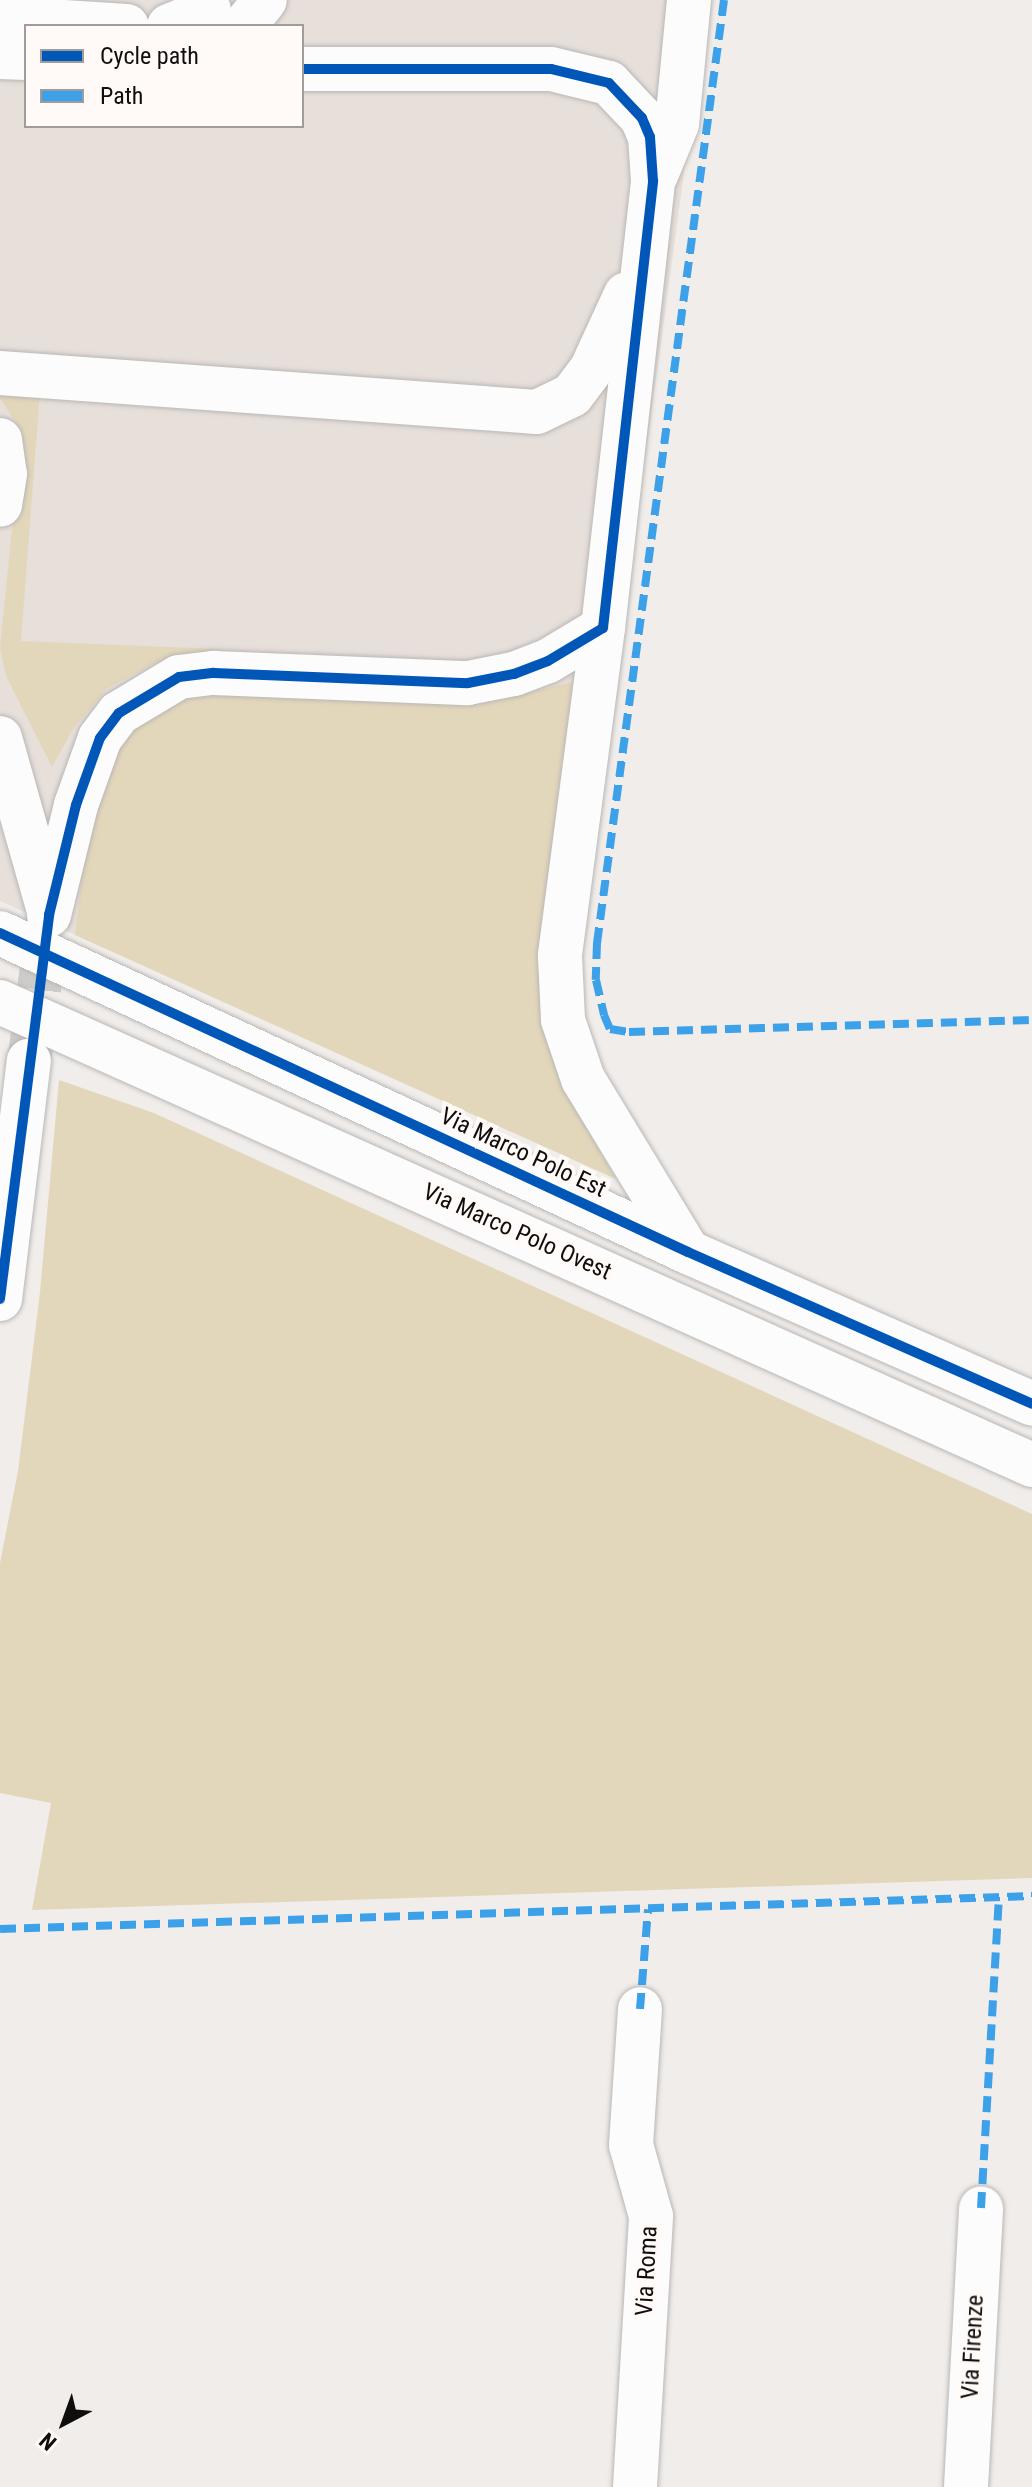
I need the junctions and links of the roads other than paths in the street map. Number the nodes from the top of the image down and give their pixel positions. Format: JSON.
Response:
{"nodes":[{"id":1,"x":265,"y":0,"type":"edge"},
{"id":2,"x":689,"y":0,"type":"edge"},
{"id":3,"x":219,"y":16,"type":"edge"},
{"id":4,"x":0,"y":18,"type":"edge"},
{"id":5,"x":95,"y":24,"type":"edge"},
{"id":6,"x":180,"y":24,"type":"edge"},
{"id":7,"x":0,"y":57,"type":"edge"},
{"id":8,"x":24,"y":58,"type":"edge"},
{"id":9,"x":304,"y":69,"type":"edge"},
{"id":10,"x":653,"y":181,"type":"junction"},
{"id":11,"x":642,"y":260,"type":"junction"},
{"id":12,"x":0,"y":373,"type":"edge"},
{"id":13,"x":0,"y":440,"type":"edge"},
{"id":14,"x":0,"y":505,"type":"edge"},
{"id":15,"x":603,"y":628,"type":"junction"},
{"id":16,"x":0,"y":738,"type":"edge"},
{"id":17,"x":0,"y":933,"type":"edge"},
{"id":18,"x":0,"y":1002,"type":"edge"},
{"id":19,"x":0,"y":1029,"type":"edge"},
{"id":20,"x":212,"y":1097,"type":"junction"},
{"id":21,"x":0,"y":1165,"type":"edge"},
{"id":22,"x":688,"y":1252,"type":"junction"},
{"id":23,"x":0,"y":1299,"type":"edge"},
{"id":24,"x":1032,"y":1404,"type":"edge"},
{"id":25,"x":1032,"y":1465,"type":"edge"},
{"id":26,"x":640,"y":2009,"type":"dead end"},
{"id":27,"x":981,"y":2208,"type":"dead end"},
{"id":28,"x":635,"y":2487,"type":"edge"},
{"id":29,"x":966,"y":2487,"type":"edge"}],
"edges":[{"from":1,"to":3,"type":"street"},
{"from":2,"to":10,"type":"street"},
{"from":3,"to":6,"type":"street"},
{"from":4,"to":5,"type":"street"},
{"from":7,"to":8,"type":"street"},
{"from":9,"to":10,"type":"street"},
{"from":10,"to":11,"type":"street"},
{"from":11,"to":12,"type":"street"},
{"from":11,"to":15,"type":"street"},
{"from":13,"to":14,"type":"street"},
{"from":15,"to":16,"type":"street"},
{"from":15,"to":22,"type":"street"},
{"from":17,"to":22,"type":"street","name":"Via Marco Polo Est"},
{"from":18,"to":20,"type":"street","name":"Via Marco Polo Ovest"},
{"from":19,"to":20,"type":"street"},
{"from":20,"to":25,"type":"street","name":"Via Marco Polo Ovest"},
{"from":21,"to":23,"type":"street"},
{"from":22,"to":24,"type":"street","name":"Via Marco Polo Est"},
{"from":26,"to":28,"type":"street","name":"Via Roma"},
{"from":27,"to":29,"type":"street","name":"Via Firenze"}]}
